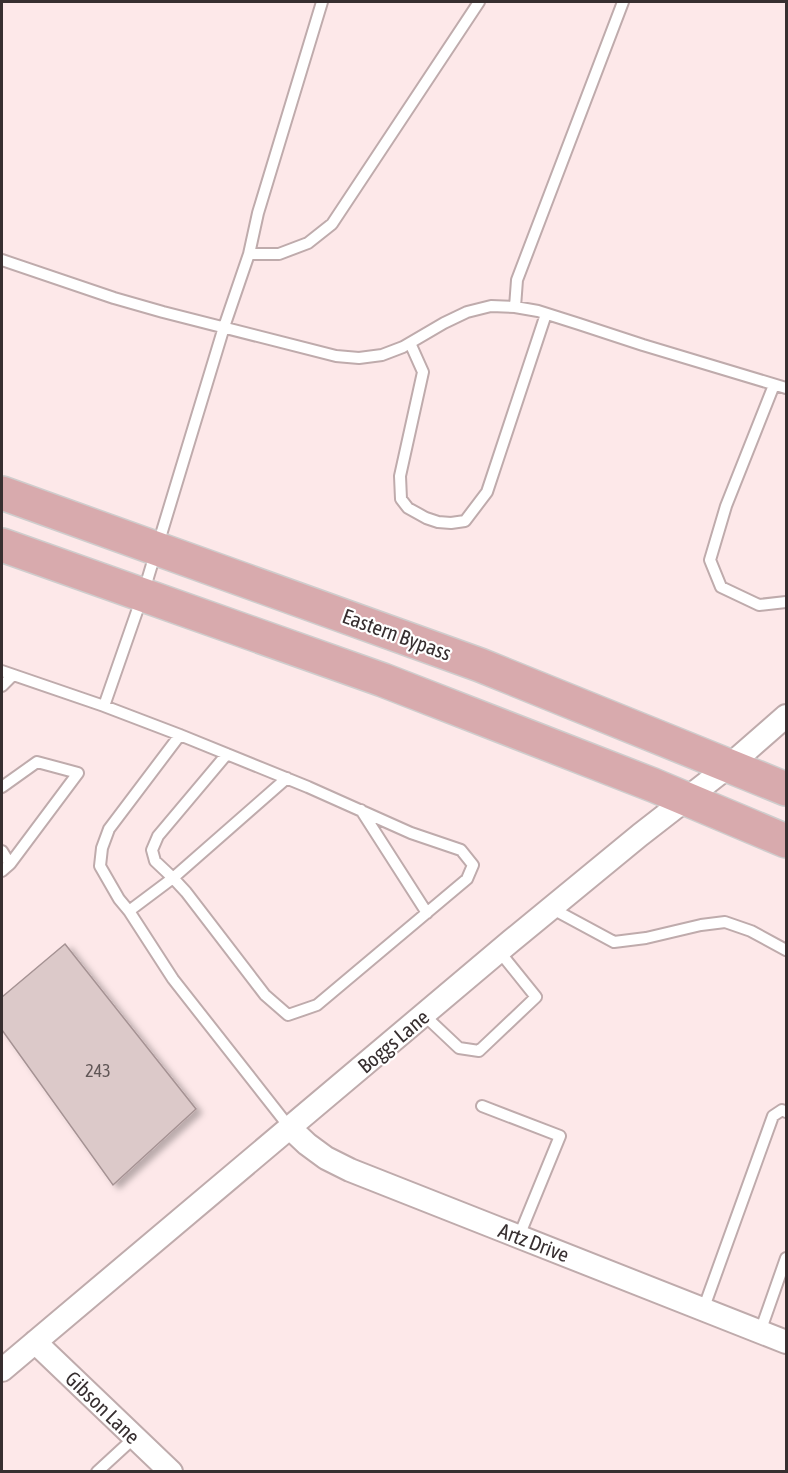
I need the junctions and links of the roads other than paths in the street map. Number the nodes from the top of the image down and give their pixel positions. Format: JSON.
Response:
{"nodes":[{"id":1,"x":322,"y":2,"type":"edge"},
{"id":2,"x":479,"y":2,"type":"edge"},
{"id":3,"x":623,"y":2,"type":"edge"},
{"id":4,"x":249,"y":254,"type":"junction"},
{"id":5,"x":2,"y":261,"type":"edge"},
{"id":6,"x":515,"y":307,"type":"junction"},
{"id":7,"x":546,"y":314,"type":"junction"},
{"id":8,"x":224,"y":327,"type":"junction"},
{"id":9,"x":411,"y":343,"type":"junction"},
{"id":10,"x":774,"y":385,"type":"junction"},
{"id":11,"x":786,"y":388,"type":"edge"},
{"id":12,"x":2,"y":493,"type":"edge"},
{"id":13,"x":2,"y":545,"type":"edge"},
{"id":14,"x":157,"y":548,"type":"junction"},
{"id":15,"x":143,"y":594,"type":"junction"},
{"id":16,"x":786,"y":602,"type":"edge"},
{"id":17,"x":2,"y":671,"type":"edge"},
{"id":18,"x":13,"y":675,"type":"junction"},
{"id":19,"x":2,"y":686,"type":"edge"},
{"id":20,"x":104,"y":706,"type":"junction"},
{"id":21,"x":786,"y":716,"type":"edge"},
{"id":22,"x":180,"y":735,"type":"junction"},
{"id":23,"x":227,"y":754,"type":"junction"},
{"id":24,"x":730,"y":765,"type":"junction"},
{"id":25,"x":287,"y":778,"type":"junction"},
{"id":26,"x":2,"y":787,"type":"edge"},
{"id":27,"x":786,"y":789,"type":"edge"},
{"id":28,"x":686,"y":799,"type":"junction"},
{"id":29,"x":361,"y":810,"type":"junction"},
{"id":30,"x":786,"y":841,"type":"edge"},
{"id":31,"x":2,"y":851,"type":"edge"},
{"id":32,"x":6,"y":868,"type":"edge"},
{"id":33,"x":173,"y":878,"type":"junction"},
{"id":34,"x":551,"y":908,"type":"junction"},
{"id":35,"x":129,"y":911,"type":"junction"},
{"id":36,"x":427,"y":913,"type":"junction"},
{"id":37,"x":786,"y":950,"type":"edge"},
{"id":38,"x":499,"y":951,"type":"junction"},
{"id":39,"x":424,"y":1015,"type":"junction"},
{"id":40,"x":483,"y":1106,"type":"dead end"},
{"id":41,"x":786,"y":1112,"type":"edge"},
{"id":42,"x":290,"y":1128,"type":"junction"},
{"id":43,"x":519,"y":1236,"type":"junction"},
{"id":44,"x":786,"y":1258,"type":"edge"},
{"id":45,"x":703,"y":1310,"type":"junction"},
{"id":46,"x":760,"y":1332,"type":"junction"},
{"id":47,"x":35,"y":1342,"type":"junction"},
{"id":48,"x":786,"y":1342,"type":"edge"},
{"id":49,"x":2,"y":1370,"type":"edge"},
{"id":50,"x":135,"y":1437,"type":"junction"},
{"id":51,"x":96,"y":1472,"type":"edge"},
{"id":52,"x":171,"y":1472,"type":"edge"}],
"edges":[{"from":1,"to":4,"type":"lane"},
{"from":2,"to":4,"type":"lane"},
{"from":3,"to":6,"type":"lane"},
{"from":4,"to":8,"type":"lane"},
{"from":5,"to":8,"type":"lane"},
{"from":6,"to":7,"type":"lane"},
{"from":6,"to":9,"type":"lane"},
{"from":7,"to":9,"type":"lane"},
{"from":7,"to":10,"type":"lane"},
{"from":8,"to":9,"type":"lane"},
{"from":8,"to":14,"type":"lane"},
{"from":10,"to":11,"type":"lane"},
{"from":10,"to":16,"type":"lane"},
{"from":12,"to":14,"type":"main road","name":"Eastern Bypass"},
{"from":13,"to":15,"type":"main road"},
{"from":14,"to":15,"type":"lane"},
{"from":14,"to":24,"type":"main road","name":"Eastern Bypass"},
{"from":15,"to":20,"type":"lane"},
{"from":15,"to":28,"type":"main road"},
{"from":17,"to":18,"type":"lane"},
{"from":18,"to":19,"type":"lane"},
{"from":18,"to":20,"type":"lane"},
{"from":20,"to":22,"type":"lane"},
{"from":21,"to":24,"type":"street","name":"Boggs Lane"},
{"from":22,"to":23,"type":"lane"},
{"from":22,"to":35,"type":"lane"},
{"from":23,"to":25,"type":"lane"},
{"from":23,"to":33,"type":"lane"},
{"from":24,"to":27,"type":"main road","name":"Eastern Bypass"},
{"from":24,"to":28,"type":"street","name":"Boggs Lane"},
{"from":25,"to":29,"type":"lane"},
{"from":25,"to":33,"type":"lane"},
{"from":26,"to":32,"type":"lane"},
{"from":28,"to":30,"type":"main road"},
{"from":28,"to":34,"type":"street","name":"Boggs Lane"},
{"from":29,"to":36,"type":"lane"},
{"from":29,"to":36,"type":"lane"},
{"from":31,"to":32,"type":"lane"},
{"from":33,"to":35,"type":"lane"},
{"from":33,"to":36,"type":"lane"},
{"from":34,"to":37,"type":"lane"},
{"from":34,"to":38,"type":"street","name":"Boggs Lane"},
{"from":35,"to":42,"type":"lane"},
{"from":38,"to":39,"type":"street","name":"Boggs Lane"},
{"from":38,"to":39,"type":"lane"},
{"from":39,"to":42,"type":"street","name":"Boggs Lane"},
{"from":40,"to":43,"type":"lane"},
{"from":41,"to":45,"type":"lane"},
{"from":42,"to":43,"type":"street","name":"Artz Drive"},
{"from":42,"to":47,"type":"street","name":"Boggs Lane"},
{"from":43,"to":45,"type":"street","name":"Artz Drive"},
{"from":44,"to":46,"type":"lane"},
{"from":45,"to":46,"type":"street","name":"Artz Drive"},
{"from":46,"to":48,"type":"street","name":"Artz Drive"},
{"from":47,"to":49,"type":"street","name":"Boggs Lane"},
{"from":47,"to":50,"type":"street","name":"Gibson Lane"},
{"from":50,"to":51,"type":"lane"},
{"from":50,"to":52,"type":"street","name":"Gibson Lane"}]}
